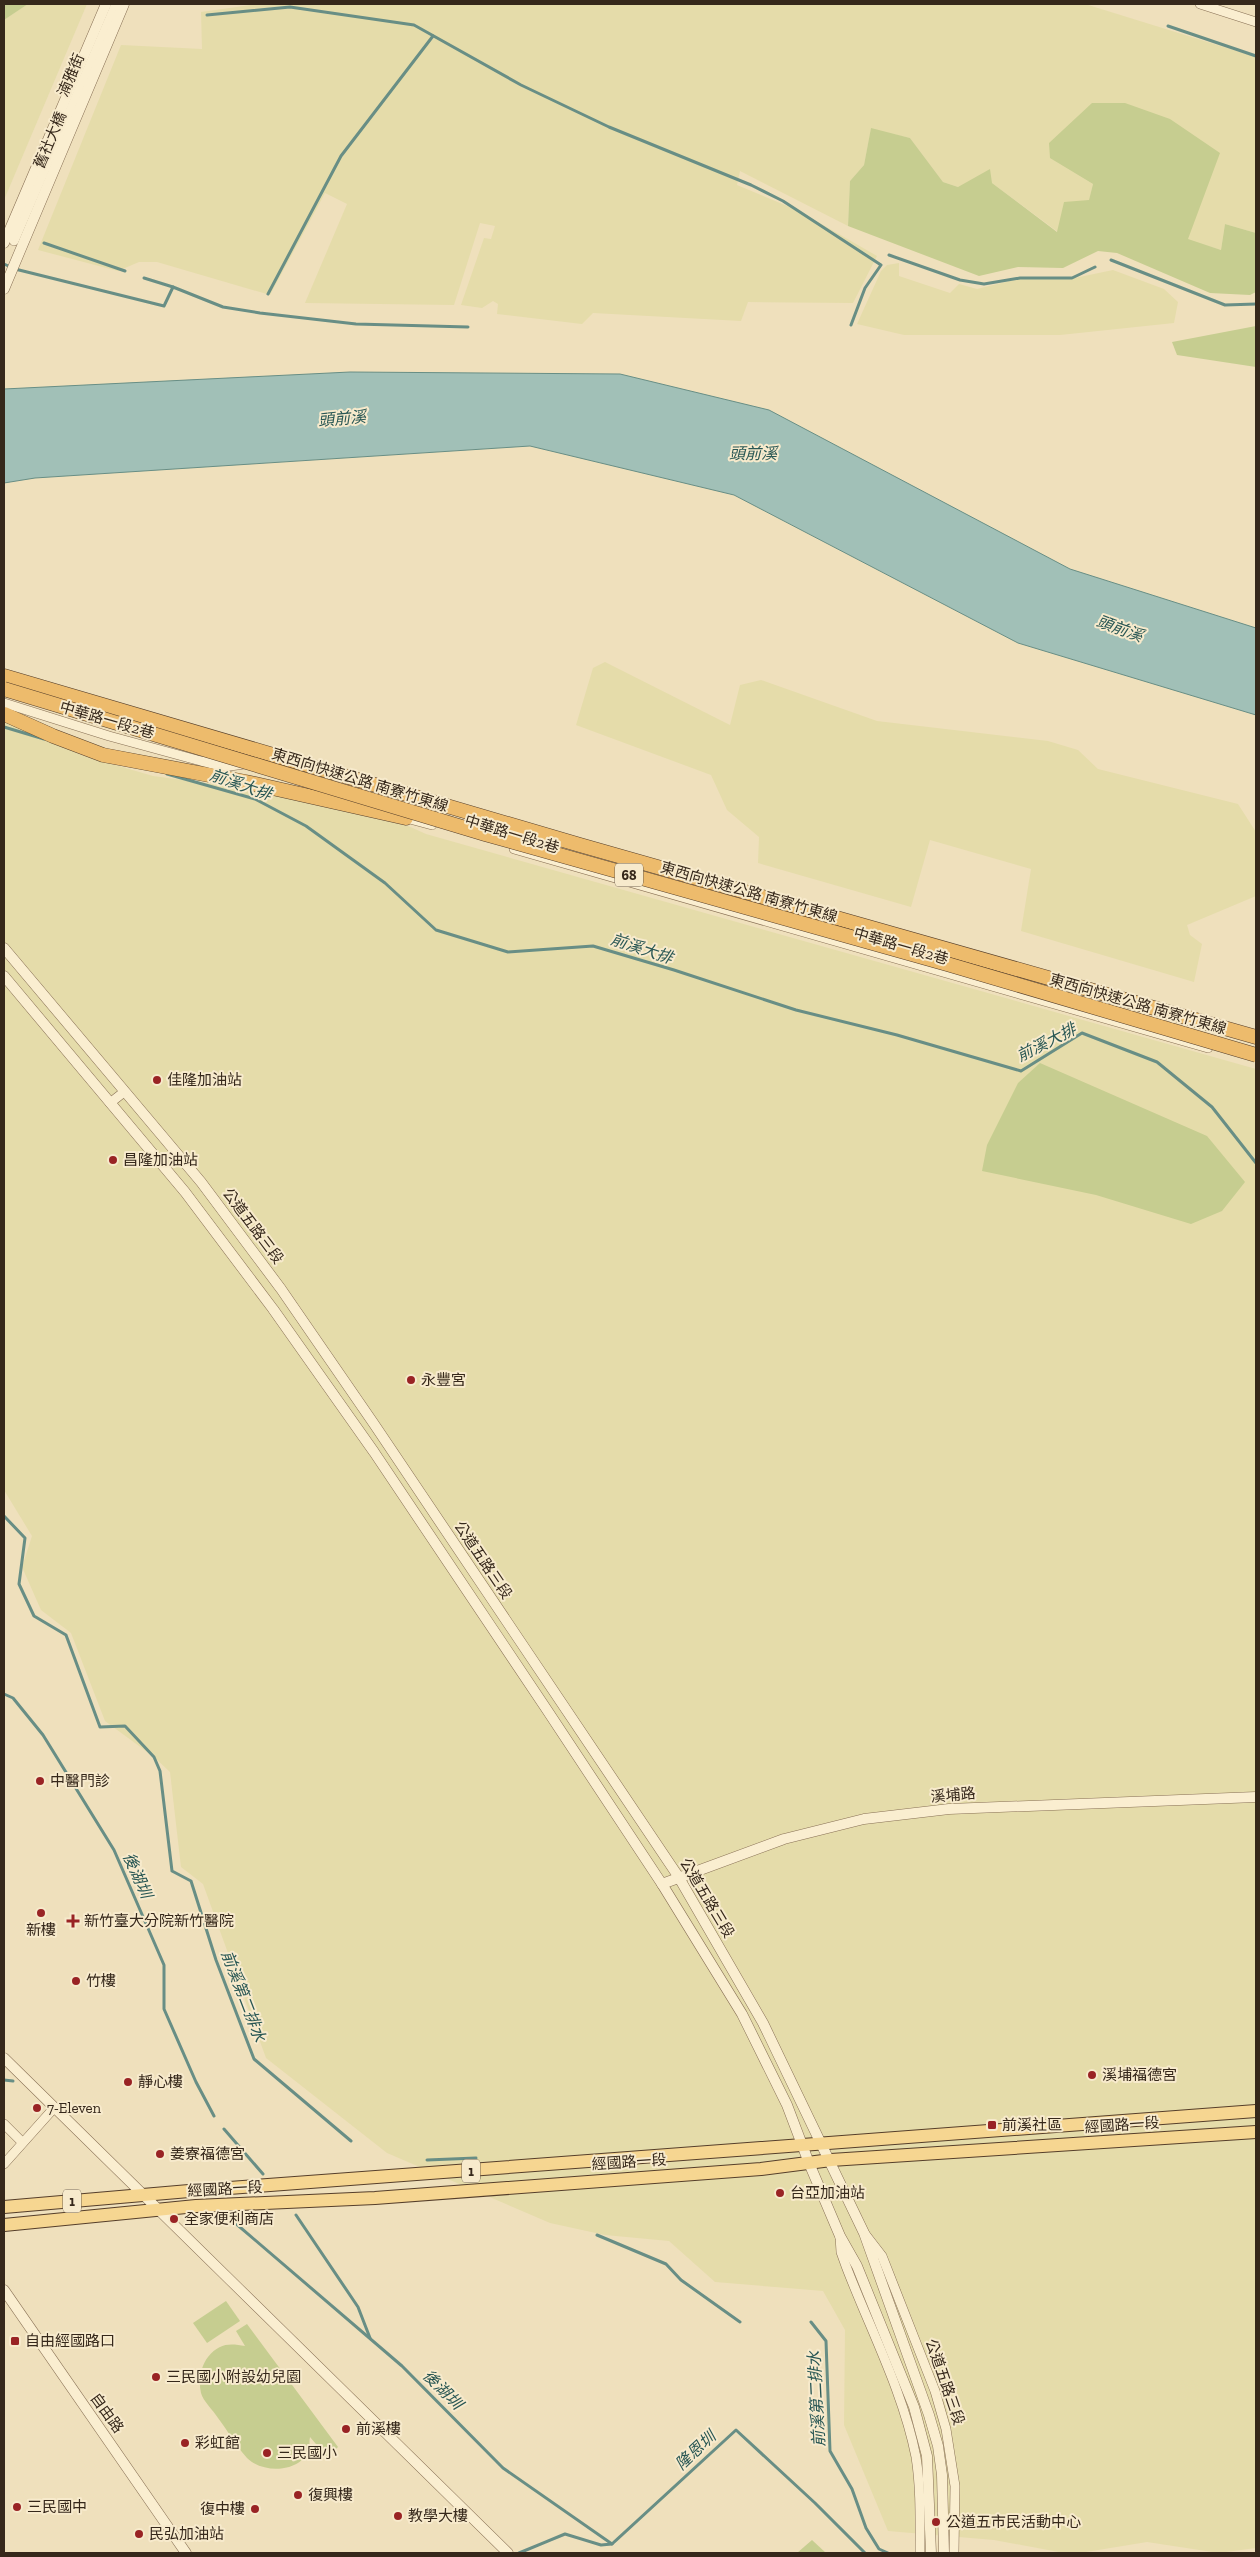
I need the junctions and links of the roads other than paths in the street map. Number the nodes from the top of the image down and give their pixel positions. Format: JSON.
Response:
{"nodes":[{"id":1,"x":106,"y":4,"type":"edge"},
{"id":2,"x":116,"y":4,"type":"edge"},
{"id":3,"x":124,"y":4,"type":"edge"},
{"id":4,"x":1200,"y":4,"type":"edge"},
{"id":5,"x":1256,"y":22,"type":"edge"},
{"id":6,"x":9,"y":242,"type":"edge"},
{"id":7,"x":4,"y":288,"type":"edge"},
{"id":8,"x":4,"y":676,"type":"edge"},
{"id":9,"x":4,"y":689,"type":"edge"},
{"id":10,"x":4,"y":703,"type":"edge"},
{"id":11,"x":4,"y":714,"type":"edge"},
{"id":12,"x":393,"y":803,"type":"junction"},
{"id":13,"x":406,"y":818,"type":"junction"},
{"id":14,"x":452,"y":830,"type":"junction"},
{"id":15,"x":4,"y":948,"type":"edge"},
{"id":16,"x":4,"y":976,"type":"edge"},
{"id":17,"x":1256,"y":1037,"type":"edge"},
{"id":18,"x":1256,"y":1055,"type":"edge"},
{"id":19,"x":1256,"y":1062,"type":"edge"},
{"id":20,"x":124,"y":1092,"type":"junction"},
{"id":21,"x":110,"y":1103,"type":"junction"},
{"id":22,"x":1256,"y":1797,"type":"edge"},
{"id":23,"x":678,"y":1876,"type":"junction"},
{"id":24,"x":662,"y":1884,"type":"junction"},
{"id":25,"x":4,"y":2058,"type":"edge"},
{"id":26,"x":54,"y":2108,"type":"junction"},
{"id":27,"x":1256,"y":2111,"type":"edge"},
{"id":28,"x":4,"y":2124,"type":"edge"},
{"id":29,"x":1256,"y":2132,"type":"edge"},
{"id":30,"x":22,"y":2142,"type":"junction"},
{"id":31,"x":822,"y":2143,"type":"junction"},
{"id":32,"x":802,"y":2145,"type":"junction"},
{"id":33,"x":831,"y":2160,"type":"junction"},
{"id":34,"x":809,"y":2163,"type":"junction"},
{"id":35,"x":4,"y":2164,"type":"edge"},
{"id":36,"x":140,"y":2194,"type":"junction"},
{"id":37,"x":4,"y":2207,"type":"edge"},
{"id":38,"x":159,"y":2211,"type":"junction"},
{"id":39,"x":4,"y":2225,"type":"edge"},
{"id":40,"x":864,"y":2233,"type":"junction"},
{"id":41,"x":840,"y":2236,"type":"junction"},
{"id":42,"x":4,"y":2290,"type":"edge"},
{"id":43,"x":186,"y":2553,"type":"edge"},
{"id":44,"x":508,"y":2553,"type":"edge"},
{"id":45,"x":920,"y":2553,"type":"edge"},
{"id":46,"x":931,"y":2553,"type":"edge"},
{"id":47,"x":944,"y":2553,"type":"edge"},
{"id":48,"x":954,"y":2553,"type":"edge"}],
"edges":[{"from":1,"to":6,"type":"street","name":"舊社大橋"},
{"from":2,"to":6,"type":"street","name":"湳雅街"},
{"from":3,"to":7,"type":"street","name":"舊社大橋"},
{"from":4,"to":5,"type":"street"},
{"from":8,"to":17,"type":"highway","name":"東西向快速公路 南寮竹東線","number":"68"},
{"from":9,"to":18,"type":"highway","name":"東西向快速公路 南寮竹東線","number":"68","bridge":true},
{"from":10,"to":12,"type":"street","name":"中華路一段2巷"},
{"from":11,"to":13,"type":"highway"},
{"from":12,"to":13,"type":"street"},
{"from":12,"to":14,"type":"street","name":"中華路一段2巷"},
{"from":13,"to":14,"type":"street","name":"中華路一段2巷"},
{"from":14,"to":19,"type":"street","name":"中華路一段2巷"},
{"from":15,"to":20,"type":"street","name":"公道五路三段"},
{"from":16,"to":21,"type":"street","name":"公道五路三段"},
{"from":20,"to":21,"type":"street"},
{"from":20,"to":23,"type":"street","name":"公道五路三段"},
{"from":21,"to":24,"type":"street","name":"公道五路三段"},
{"from":22,"to":23,"type":"street","name":"溪埔路"},
{"from":23,"to":24,"type":"street","name":"溪埔路"},
{"from":23,"to":31,"type":"street","name":"公道五路三段"},
{"from":24,"to":32,"type":"street","name":"公道五路三段"},
{"from":25,"to":26,"type":"street"},
{"from":26,"to":30,"type":"street"},
{"from":26,"to":36,"type":"street"},
{"from":27,"to":31,"type":"main road","name":"經國路一段","number":"1"},
{"from":28,"to":30,"type":"street"},
{"from":29,"to":33,"type":"main road","name":"經國路一段","number":"1"},
{"from":30,"to":35,"type":"street"},
{"from":31,"to":32,"type":"main road","name":"經國路一段","number":"1"},
{"from":31,"to":33,"type":"street","name":"公道五路三段"},
{"from":32,"to":34,"type":"street","name":"公道五路三段"},
{"from":32,"to":36,"type":"main road","name":"經國路一段","number":"1"},
{"from":33,"to":34,"type":"main road","name":"經國路一段","number":"1"},
{"from":33,"to":40,"type":"street","name":"公道五路三段"},
{"from":34,"to":38,"type":"main road","name":"經國路一段","number":"1"},
{"from":34,"to":41,"type":"street","name":"公道五路三段"},
{"from":36,"to":37,"type":"main road","name":"經國路一段","number":"1"},
{"from":36,"to":38,"type":"street"},
{"from":38,"to":39,"type":"main road","name":"經國路一段","number":"1"},
{"from":38,"to":44,"type":"street"},
{"from":40,"to":47,"type":"street","name":"公道五路三段"},
{"from":40,"to":48,"type":"street","name":"公道五路三段"},
{"from":41,"to":45,"type":"street","name":"公道五路三段"},
{"from":41,"to":46,"type":"street","name":"公道五路三段"},
{"from":42,"to":43,"type":"street","name":"自由路"}]}
